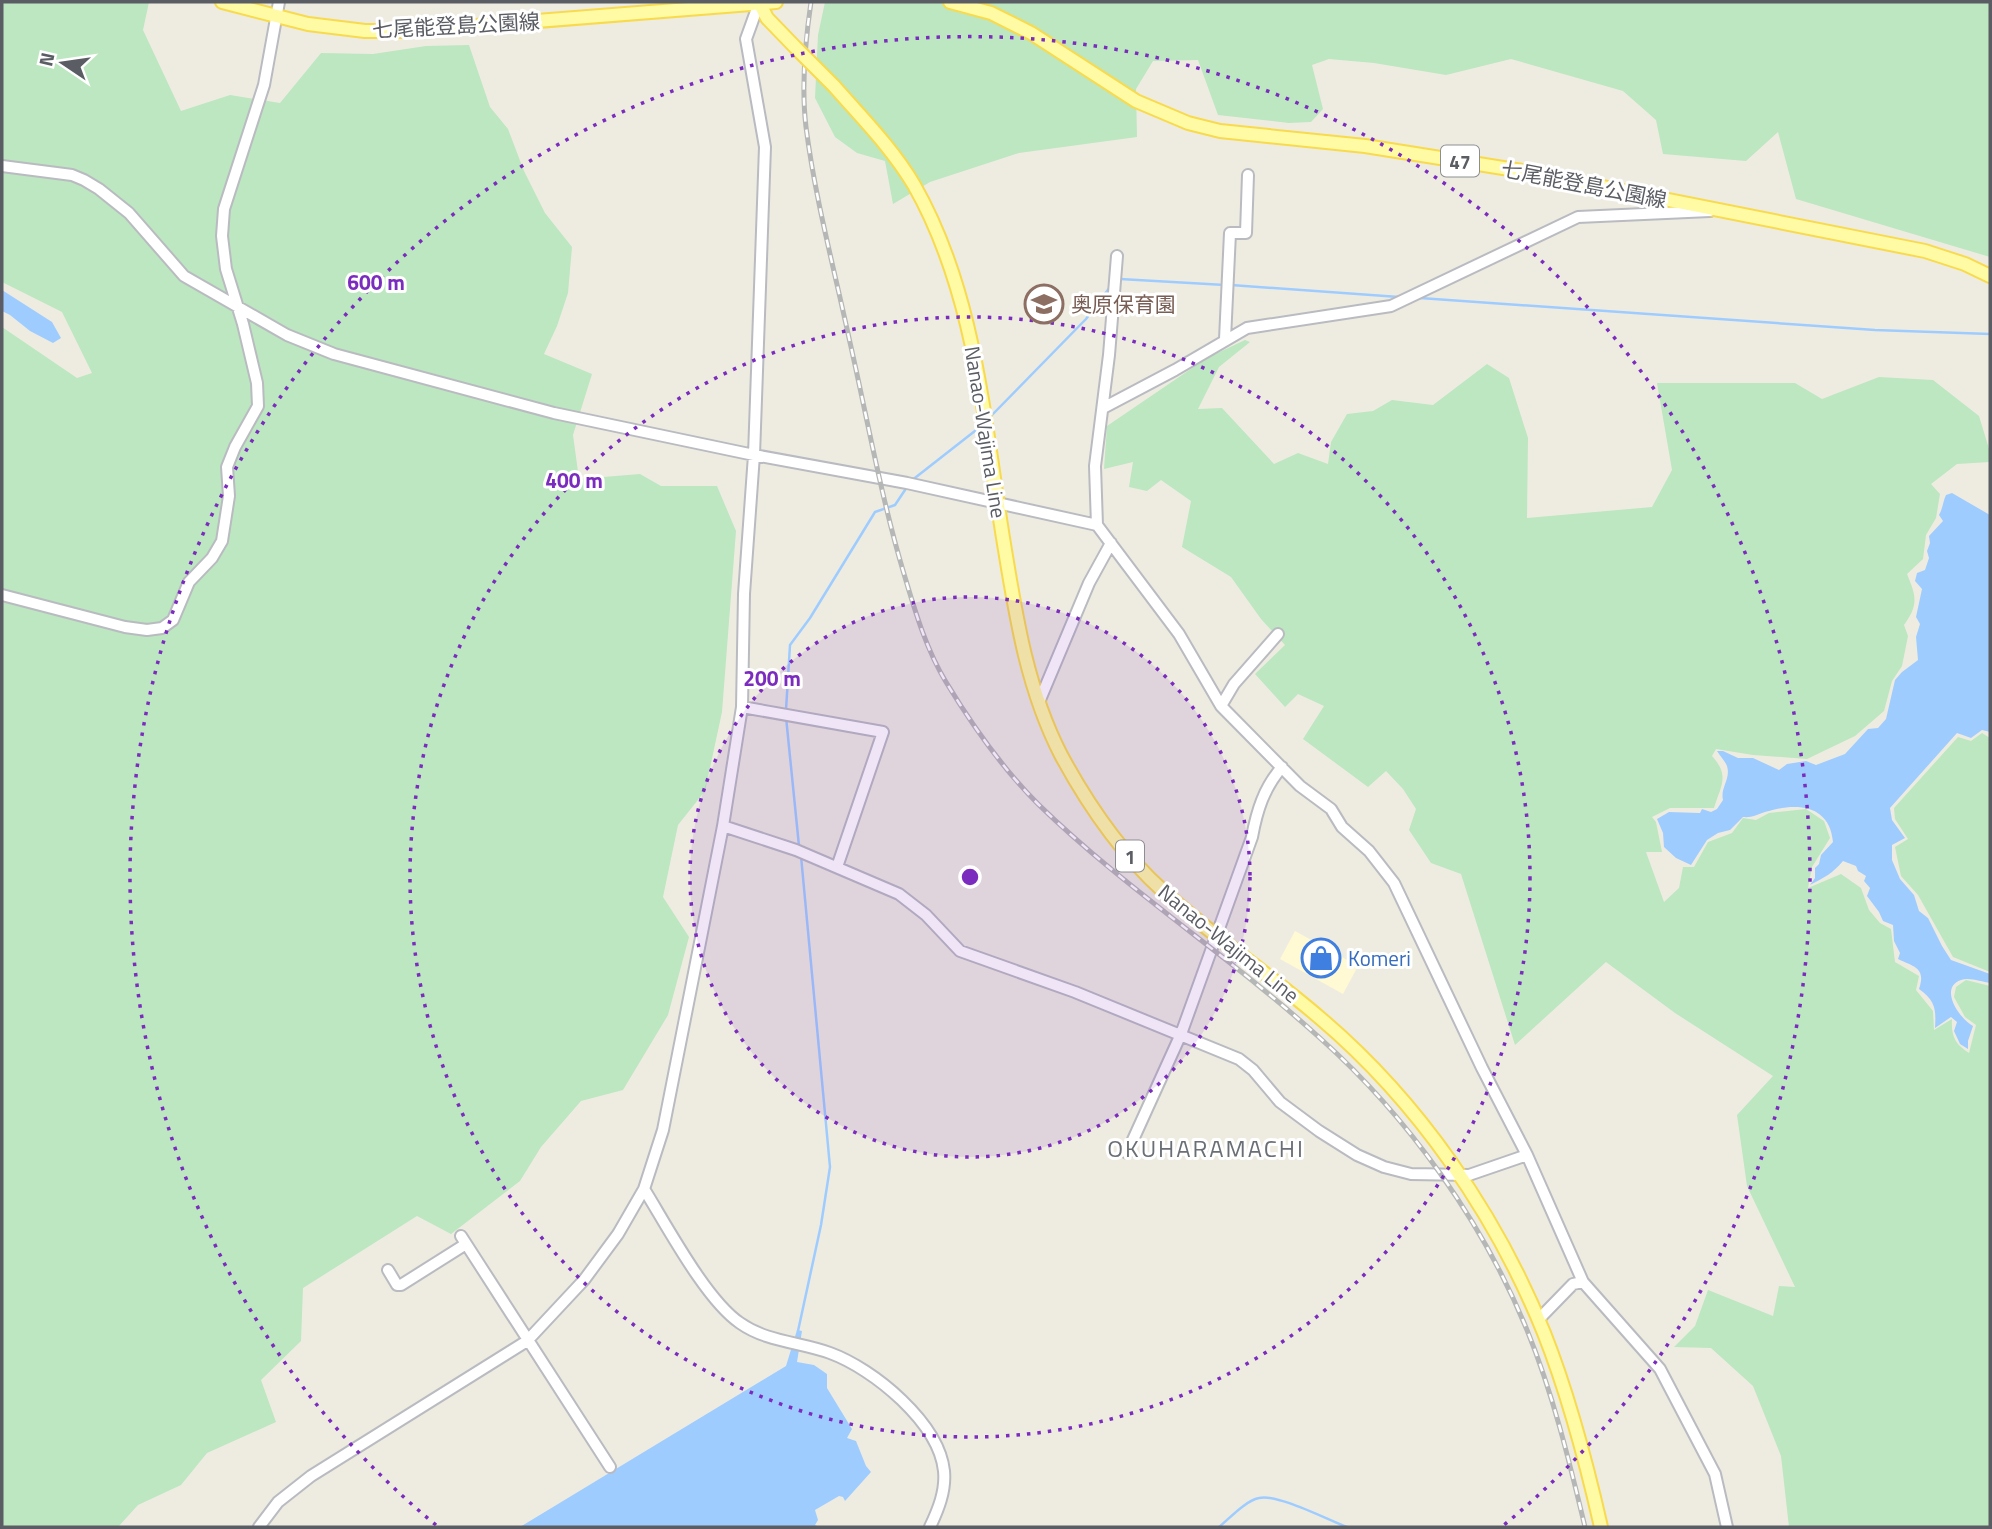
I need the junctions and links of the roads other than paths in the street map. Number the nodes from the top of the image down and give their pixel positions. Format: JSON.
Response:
{"nodes":[{"id":1,"x":222,"y":2,"type":"edge"},
{"id":2,"x":279,"y":2,"type":"edge"},
{"id":3,"x":759,"y":2,"type":"edge"},
{"id":4,"x":776,"y":2,"type":"edge"},
{"id":5,"x":950,"y":2,"type":"edge"},
{"id":6,"x":277,"y":17,"type":"junction"},
{"id":7,"x":2,"y":166,"type":"edge"},
{"id":8,"x":1248,"y":176,"type":"dead end"},
{"id":9,"x":1724,"y":211,"type":"junction"},
{"id":10,"x":1118,"y":256,"type":"dead end"},
{"id":11,"x":1990,"y":276,"type":"edge"},
{"id":12,"x":236,"y":306,"type":"junction"},
{"id":13,"x":1225,"y":340,"type":"junction"},
{"id":14,"x":1103,"y":408,"type":"junction"},
{"id":15,"x":754,"y":455,"type":"junction"},
{"id":16,"x":997,"y":503,"type":"junction"},
{"id":17,"x":1097,"y":524,"type":"junction"},
{"id":18,"x":1111,"y":543,"type":"junction"},
{"id":19,"x":2,"y":595,"type":"edge"},
{"id":20,"x":1278,"y":634,"type":"dead end"},
{"id":21,"x":1039,"y":702,"type":"junction"},
{"id":22,"x":1221,"y":706,"type":"junction"},
{"id":23,"x":742,"y":707,"type":"junction"},
{"id":24,"x":1282,"y":767,"type":"junction"},
{"id":25,"x":723,"y":826,"type":"junction"},
{"id":26,"x":837,"y":867,"type":"junction"},
{"id":27,"x":1218,"y":936,"type":"junction"},
{"id":28,"x":1181,"y":1034,"type":"junction"},
{"id":29,"x":1127,"y":1153,"type":"dead end"},
{"id":30,"x":1527,"y":1155,"type":"junction"},
{"id":31,"x":1457,"y":1173,"type":"junction"},
{"id":32,"x":644,"y":1189,"type":"junction"},
{"id":33,"x":388,"y":1270,"type":"dead end"},
{"id":34,"x":1583,"y":1282,"type":"junction"},
{"id":35,"x":1538,"y":1320,"type":"junction"},
{"id":36,"x":527,"y":1340,"type":"junction"},
{"id":37,"x":610,"y":1467,"type":"dead end"},
{"id":38,"x":259,"y":1527,"type":"edge"},
{"id":39,"x":930,"y":1527,"type":"edge"},
{"id":40,"x":1601,"y":1527,"type":"edge"},
{"id":41,"x":1727,"y":1527,"type":"edge"}],
"edges":[{"from":1,"to":6,"type":"main road","name":"七尾能登島公園線"},
{"from":2,"to":6,"type":"street"},
{"from":3,"to":4,"type":"main road","name":"七尾能登島公園線"},
{"from":3,"to":6,"type":"main road","name":"七尾能登島公園線"},
{"from":3,"to":15,"type":"street"},
{"from":3,"to":16,"type":"main road","name":"Nanao-Wajima Line","number":"1","bridge":true},
{"from":5,"to":9,"type":"main road","name":"七尾能登島公園線","number":"47"},
{"from":6,"to":12,"type":"street"},
{"from":7,"to":12,"type":"street"},
{"from":8,"to":13,"type":"street"},
{"from":9,"to":11,"type":"main road","name":"七尾能登島公園線","number":"47"},
{"from":9,"to":13,"type":"street"},
{"from":10,"to":14,"type":"street"},
{"from":12,"to":15,"type":"street"},
{"from":12,"to":19,"type":"street"},
{"from":13,"to":14,"type":"street"},
{"from":14,"to":17,"type":"street"},
{"from":15,"to":16,"type":"street"},
{"from":15,"to":23,"type":"street"},
{"from":16,"to":17,"type":"street"},
{"from":16,"to":21,"type":"main road","name":"Nanao-Wajima Line","number":"1"},
{"from":17,"to":18,"type":"street"},
{"from":18,"to":21,"type":"street"},
{"from":18,"to":22,"type":"street"},
{"from":20,"to":22,"type":"street"},
{"from":21,"to":27,"type":"main road","name":"Nanao-Wajima Line","number":"1"},
{"from":22,"to":24,"type":"street"},
{"from":23,"to":25,"type":"street"},
{"from":23,"to":26,"type":"street"},
{"from":24,"to":27,"type":"street"},
{"from":24,"to":30,"type":"street"},
{"from":25,"to":26,"type":"street"},
{"from":25,"to":32,"type":"street"},
{"from":26,"to":28,"type":"street"},
{"from":27,"to":28,"type":"street"},
{"from":27,"to":31,"type":"main road","name":"Nanao-Wajima Line","number":"1"},
{"from":28,"to":29,"type":"street"},
{"from":28,"to":31,"type":"street"},
{"from":30,"to":31,"type":"street"},
{"from":30,"to":34,"type":"street"},
{"from":31,"to":35,"type":"main road","name":"Nanao-Wajima Line","number":"1"},
{"from":32,"to":36,"type":"street"},
{"from":32,"to":39,"type":"street"},
{"from":33,"to":36,"type":"street"},
{"from":34,"to":35,"type":"street"},
{"from":34,"to":41,"type":"street"},
{"from":35,"to":40,"type":"main road","name":"Nanao-Wajima Line","number":"1"},
{"from":36,"to":37,"type":"street"},
{"from":36,"to":38,"type":"street"}]}
